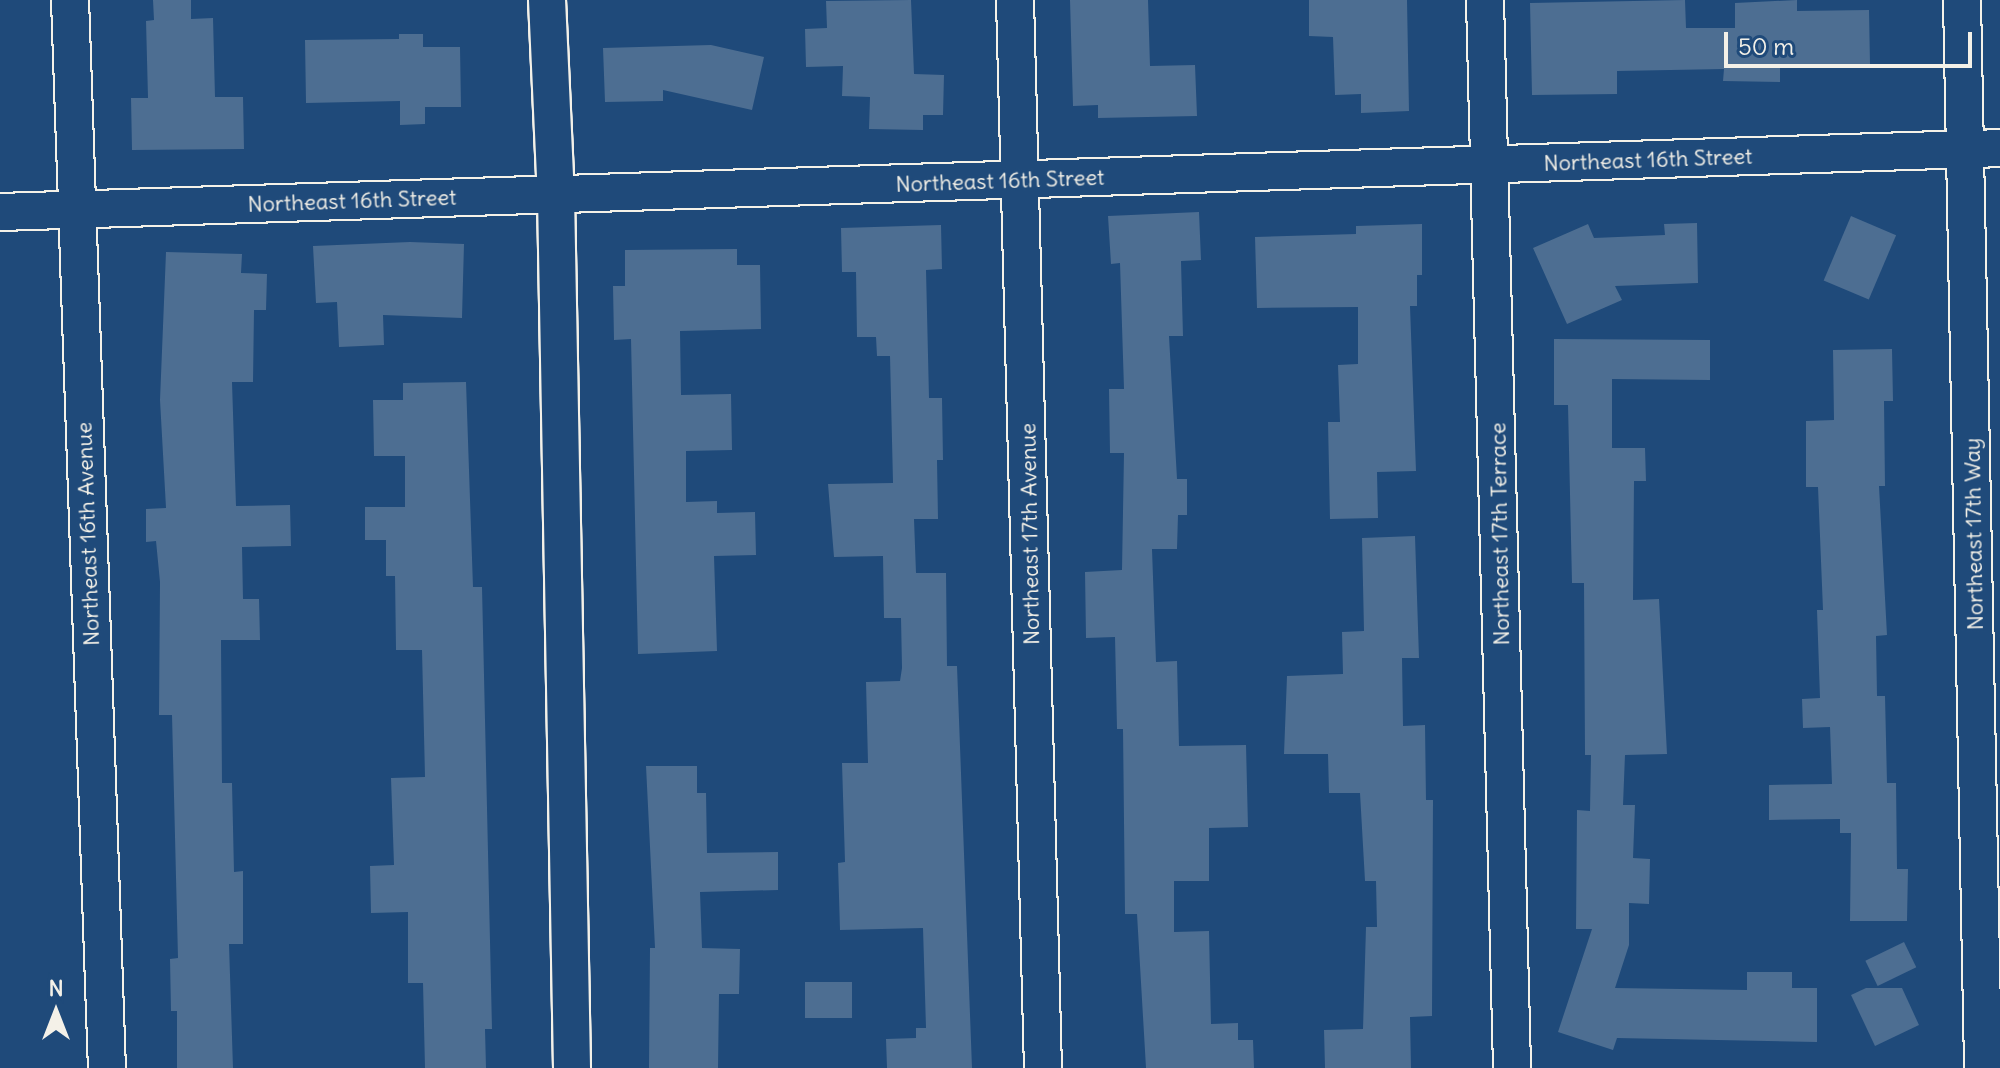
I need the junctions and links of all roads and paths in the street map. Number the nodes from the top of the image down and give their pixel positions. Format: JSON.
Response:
{"nodes":[{"id":1,"x":70,"y":0,"type":"edge"},
{"id":2,"x":547,"y":0,"type":"edge"},
{"id":3,"x":1015,"y":0,"type":"edge"},
{"id":4,"x":1485,"y":0,"type":"edge"},
{"id":5,"x":1962,"y":0,"type":"edge"},
{"id":6,"x":1984,"y":149,"type":"edge"},
{"id":7,"x":1491,"y":165,"type":"junction"},
{"id":8,"x":1022,"y":180,"type":"junction"},
{"id":9,"x":556,"y":195,"type":"junction"},
{"id":10,"x":76,"y":210,"type":"junction"},
{"id":11,"x":0,"y":212,"type":"edge"},
{"id":12,"x":107,"y":1068,"type":"edge"},
{"id":13,"x":572,"y":1068,"type":"edge"},
{"id":14,"x":1043,"y":1068,"type":"edge"},
{"id":15,"x":1512,"y":1068,"type":"edge"},
{"id":16,"x":1983,"y":1068,"type":"edge"}],
"edges":[{"from":1,"to":10,"type":"street","name":"Northeast 16th Avenue"},
{"from":2,"to":9,"type":"street"},
{"from":3,"to":8,"type":"street","name":"Northeast 17th Avenue"},
{"from":4,"to":7,"type":"street","name":"Northeast 17th Terrace"},
{"from":5,"to":6,"type":"street","name":"Northeast 17th Way"},
{"from":6,"to":7,"type":"street","name":"Northeast 16th Street"},
{"from":6,"to":16,"type":"street","name":"Northeast 17th Way"},
{"from":7,"to":8,"type":"street","name":"Northeast 16th Street"},
{"from":7,"to":15,"type":"street","name":"Northeast 17th Terrace"},
{"from":8,"to":9,"type":"street","name":"Northeast 16th Street"},
{"from":8,"to":14,"type":"street","name":"Northeast 17th Avenue"},
{"from":9,"to":10,"type":"street","name":"Northeast 16th Street"},
{"from":9,"to":13,"type":"street"},
{"from":10,"to":11,"type":"street","name":"Northeast 16th Street"},
{"from":10,"to":12,"type":"street","name":"Northeast 16th Avenue"}]}
